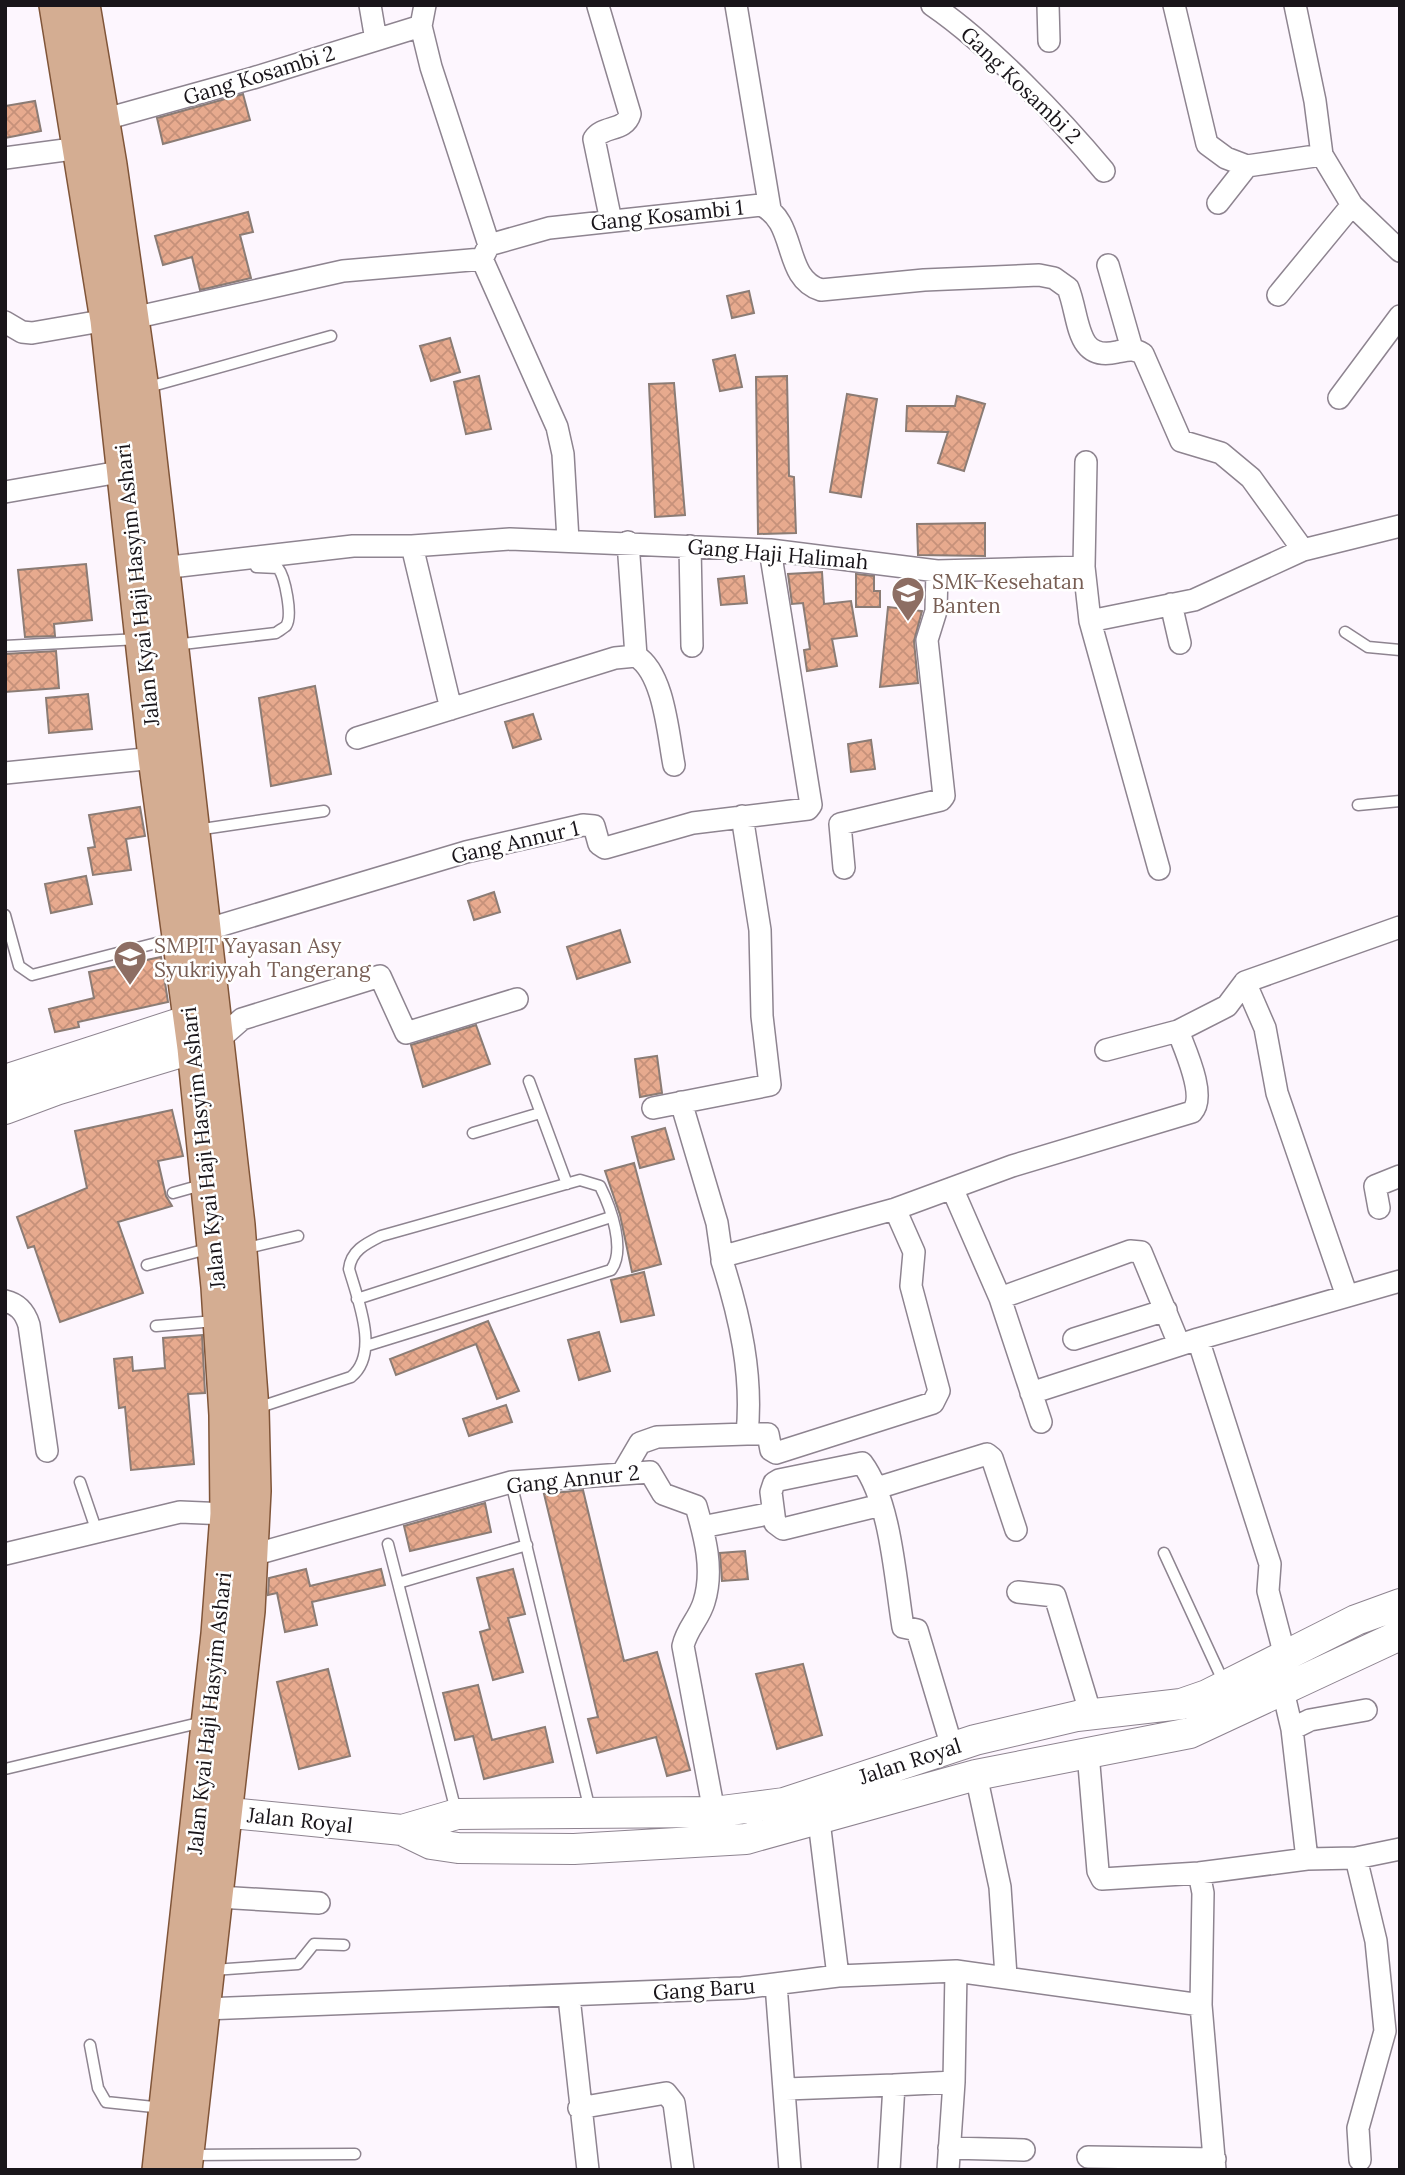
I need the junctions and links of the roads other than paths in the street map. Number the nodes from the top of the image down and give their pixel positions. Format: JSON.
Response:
{"nodes":[{"id":1,"x":56,"y":5,"type":"edge"},
{"id":2,"x":83,"y":5,"type":"edge"},
{"id":3,"x":370,"y":5,"type":"edge"},
{"id":4,"x":736,"y":5,"type":"edge"},
{"id":5,"x":1048,"y":5,"type":"edge"},
{"id":6,"x":1174,"y":5,"type":"edge"},
{"id":7,"x":1295,"y":5,"type":"edge"},
{"id":8,"x":598,"y":6,"type":"edge"},
{"id":9,"x":934,"y":6,"type":"edge"},
{"id":10,"x":423,"y":15,"type":"edge"},
{"id":11,"x":376,"y":40,"type":"junction"},
{"id":12,"x":1049,"y":41,"type":"dead end"},
{"id":13,"x":86,"y":131,"type":"junction"},
{"id":14,"x":1322,"y":155,"type":"junction"},
{"id":15,"x":5,"y":158,"type":"edge"},
{"id":16,"x":1247,"y":166,"type":"junction"},
{"id":17,"x":1104,"y":171,"type":"dead end"},
{"id":18,"x":1218,"y":203,"type":"dead end"},
{"id":19,"x":1352,"y":205,"type":"junction"},
{"id":20,"x":770,"y":209,"type":"junction"},
{"id":21,"x":611,"y":221,"type":"junction"},
{"id":22,"x":1400,"y":251,"type":"edge"},
{"id":23,"x":486,"y":252,"type":"junction"},
{"id":24,"x":1108,"y":265,"type":"dead end"},
{"id":25,"x":1278,"y":295,"type":"dead end"},
{"id":26,"x":1400,"y":316,"type":"edge"},
{"id":27,"x":120,"y":319,"type":"junction"},
{"id":28,"x":5,"y":322,"type":"edge"},
{"id":29,"x":331,"y":336,"type":"dead end"},
{"id":30,"x":1132,"y":349,"type":"junction"},
{"id":31,"x":142,"y":389,"type":"junction"},
{"id":32,"x":1339,"y":398,"type":"dead end"},
{"id":33,"x":1086,"y":462,"type":"dead end"},
{"id":34,"x":125,"y":471,"type":"junction"},
{"id":35,"x":5,"y":492,"type":"edge"},
{"id":36,"x":1400,"y":526,"type":"edge"},
{"id":37,"x":568,"y":540,"type":"junction"},
{"id":38,"x":628,"y":542,"type":"junction"},
{"id":39,"x":412,"y":546,"type":"junction"},
{"id":40,"x":690,"y":546,"type":"junction"},
{"id":41,"x":1303,"y":550,"type":"junction"},
{"id":42,"x":771,"y":551,"type":"junction"},
{"id":43,"x":1084,"y":568,"type":"junction"},
{"id":44,"x":937,"y":571,"type":"junction"},
{"id":45,"x":163,"y":573,"type":"junction"},
{"id":46,"x":1171,"y":604,"type":"junction"},
{"id":47,"x":1090,"y":621,"type":"junction"},
{"id":48,"x":1345,"y":632,"type":"dead end"},
{"id":49,"x":157,"y":642,"type":"junction"},
{"id":50,"x":1180,"y":643,"type":"dead end"},
{"id":51,"x":5,"y":646,"type":"edge"},
{"id":52,"x":692,"y":646,"type":"dead end"},
{"id":53,"x":1400,"y":650,"type":"edge"},
{"id":54,"x":636,"y":656,"type":"junction"},
{"id":55,"x":451,"y":709,"type":"junction"},
{"id":56,"x":357,"y":738,"type":"dead end"},
{"id":57,"x":155,"y":758,"type":"junction"},
{"id":58,"x":674,"y":765,"type":"dead end"},
{"id":59,"x":5,"y":773,"type":"edge"},
{"id":60,"x":1400,"y":802,"type":"edge"},
{"id":61,"x":1357,"y":805,"type":"dead end"},
{"id":62,"x":324,"y":811,"type":"dead end"},
{"id":63,"x":742,"y":816,"type":"junction"},
{"id":64,"x":193,"y":831,"type":"junction"},
{"id":65,"x":844,"y":868,"type":"dead end"},
{"id":66,"x":1159,"y":869,"type":"dead end"},
{"id":67,"x":5,"y":915,"type":"edge"},
{"id":68,"x":1400,"y":927,"type":"edge"},
{"id":69,"x":192,"y":934,"type":"junction"},
{"id":70,"x":1245,"y":982,"type":"junction"},
{"id":71,"x":517,"y":999,"type":"dead end"},
{"id":72,"x":211,"y":1028,"type":"junction"},
{"id":73,"x":1178,"y":1031,"type":"junction"},
{"id":74,"x":1106,"y":1050,"type":"dead end"},
{"id":75,"x":529,"y":1082,"type":"dead end"},
{"id":76,"x":11,"y":1092,"type":"edge"},
{"id":77,"x":681,"y":1102,"type":"junction"},
{"id":78,"x":653,"y":1108,"type":"dead end"},
{"id":79,"x":540,"y":1113,"type":"junction"},
{"id":80,"x":473,"y":1133,"type":"dead end"},
{"id":81,"x":1400,"y":1176,"type":"edge"},
{"id":82,"x":207,"y":1183,"type":"junction"},
{"id":83,"x":567,"y":1184,"type":"junction"},
{"id":84,"x":952,"y":1188,"type":"junction"},
{"id":85,"x":173,"y":1193,"type":"dead end"},
{"id":86,"x":1379,"y":1208,"type":"dead end"},
{"id":87,"x":895,"y":1209,"type":"junction"},
{"id":88,"x":611,"y":1217,"type":"junction"},
{"id":89,"x":298,"y":1236,"type":"dead end"},
{"id":90,"x":227,"y":1248,"type":"junction"},
{"id":91,"x":722,"y":1258,"type":"junction"},
{"id":92,"x":146,"y":1265,"type":"dead end"},
{"id":93,"x":1400,"y":1281,"type":"edge"},
{"id":94,"x":1347,"y":1296,"type":"junction"},
{"id":95,"x":1000,"y":1298,"type":"junction"},
{"id":96,"x":357,"y":1299,"type":"junction"},
{"id":97,"x":5,"y":1301,"type":"edge"},
{"id":98,"x":1166,"y":1310,"type":"junction"},
{"id":99,"x":221,"y":1321,"type":"junction"},
{"id":100,"x":156,"y":1326,"type":"dead end"},
{"id":101,"x":1074,"y":1339,"type":"dead end"},
{"id":102,"x":1188,"y":1341,"type":"junction"},
{"id":103,"x":366,"y":1346,"type":"junction"},
{"id":104,"x":1031,"y":1393,"type":"junction"},
{"id":105,"x":252,"y":1409,"type":"junction"},
{"id":106,"x":1041,"y":1422,"type":"dead end"},
{"id":107,"x":747,"y":1434,"type":"junction"},
{"id":108,"x":47,"y":1451,"type":"dead end"},
{"id":109,"x":623,"y":1472,"type":"junction"},
{"id":110,"x":80,"y":1482,"type":"dead end"},
{"id":111,"x":511,"y":1482,"type":"junction"},
{"id":112,"x":879,"y":1497,"type":"junction"},
{"id":113,"x":773,"y":1513,"type":"junction"},
{"id":114,"x":226,"y":1514,"type":"junction"},
{"id":115,"x":702,"y":1527,"type":"junction"},
{"id":116,"x":1016,"y":1531,"type":"dead end"},
{"id":117,"x":97,"y":1532,"type":"junction"},
{"id":118,"x":388,"y":1544,"type":"dead end"},
{"id":119,"x":527,"y":1545,"type":"junction"},
{"id":120,"x":1164,"y":1553,"type":"dead end"},
{"id":121,"x":5,"y":1554,"type":"edge"},
{"id":122,"x":253,"y":1555,"type":"junction"},
{"id":123,"x":398,"y":1583,"type":"junction"},
{"id":124,"x":1018,"y":1592,"type":"dead end"},
{"id":125,"x":1400,"y":1604,"type":"edge"},
{"id":126,"x":1400,"y":1635,"type":"edge"},
{"id":127,"x":1280,"y":1658,"type":"junction"},
{"id":128,"x":1225,"y":1686,"type":"junction"},
{"id":129,"x":1283,"y":1689,"type":"junction"},
{"id":130,"x":1366,"y":1710,"type":"dead end"},
{"id":131,"x":1091,"y":1714,"type":"junction"},
{"id":132,"x":209,"y":1721,"type":"junction"},
{"id":133,"x":1292,"y":1729,"type":"junction"},
{"id":134,"x":952,"y":1747,"type":"junction"},
{"id":135,"x":1088,"y":1753,"type":"junction"},
{"id":136,"x":5,"y":1769,"type":"edge"},
{"id":137,"x":976,"y":1775,"type":"junction"},
{"id":138,"x":590,"y":1811,"type":"junction"},
{"id":139,"x":213,"y":1812,"type":"junction"},
{"id":140,"x":715,"y":1812,"type":"junction"},
{"id":141,"x":457,"y":1814,"type":"junction"},
{"id":142,"x":819,"y":1821,"type":"junction"},
{"id":143,"x":402,"y":1830,"type":"junction"},
{"id":144,"x":1400,"y":1849,"type":"edge"},
{"id":145,"x":1356,"y":1858,"type":"junction"},
{"id":146,"x":1307,"y":1859,"type":"junction"},
{"id":147,"x":1199,"y":1873,"type":"junction"},
{"id":148,"x":218,"y":1897,"type":"junction"},
{"id":149,"x":319,"y":1903,"type":"dead end"},
{"id":150,"x":344,"y":1945,"type":"dead end"},
{"id":151,"x":209,"y":1970,"type":"junction"},
{"id":152,"x":956,"y":1971,"type":"junction"},
{"id":153,"x":838,"y":1976,"type":"junction"},
{"id":154,"x":1006,"y":1976,"type":"junction"},
{"id":155,"x":776,"y":1984,"type":"junction"},
{"id":156,"x":569,"y":1997,"type":"junction"},
{"id":157,"x":1201,"y":2005,"type":"junction"},
{"id":158,"x":204,"y":2009,"type":"junction"},
{"id":159,"x":90,"y":2045,"type":"dead end"},
{"id":160,"x":954,"y":2082,"type":"junction"},
{"id":161,"x":894,"y":2085,"type":"junction"},
{"id":162,"x":786,"y":2089,"type":"junction"},
{"id":163,"x":166,"y":2108,"type":"junction"},
{"id":164,"x":579,"y":2108,"type":"junction"},
{"id":165,"x":949,"y":2148,"type":"junction"},
{"id":166,"x":1024,"y":2150,"type":"dead end"},
{"id":167,"x":355,"y":2154,"type":"dead end"},
{"id":168,"x":1088,"y":2157,"type":"dead end"},
{"id":169,"x":1360,"y":2160,"type":"dead end"},
{"id":170,"x":177,"y":2165,"type":"edge"},
{"id":171,"x":1215,"y":2165,"type":"edge"},
{"id":172,"x":588,"y":2170,"type":"edge"},
{"id":173,"x":683,"y":2170,"type":"edge"},
{"id":174,"x":790,"y":2170,"type":"edge"},
{"id":175,"x":889,"y":2170,"type":"edge"},
{"id":176,"x":948,"y":2170,"type":"edge"}],
"edges":[{"from":1,"to":13,"type":"main road","name":"Jalan Kyai Haji Hasyim Ashari"},
{"from":2,"to":13,"type":"main road","name":"Jalan Kyai Haji Hasyim Ashari"},
{"from":3,"to":11,"type":"street"},
{"from":4,"to":20,"type":"street"},
{"from":5,"to":12,"type":"street"},
{"from":6,"to":16,"type":"street"},
{"from":7,"to":14,"type":"street"},
{"from":8,"to":21,"type":"street"},
{"from":9,"to":17,"type":"street","name":"Gang Kosambi 2"},
{"from":10,"to":11,"type":"street","name":"Gang Kosambi 2"},
{"from":10,"to":23,"type":"street"},
{"from":11,"to":13,"type":"street","name":"Gang Kosambi 2"},
{"from":13,"to":15,"type":"street","name":"Gang Kosambi 2"},
{"from":13,"to":27,"type":"main road","name":"Jalan Kyai Haji Hasyim Ashari"},
{"from":14,"to":16,"type":"street"},
{"from":14,"to":19,"type":"street"},
{"from":16,"to":18,"type":"street"},
{"from":19,"to":22,"type":"street"},
{"from":19,"to":25,"type":"street"},
{"from":20,"to":21,"type":"street","name":"Gang Kosambi 1"},
{"from":20,"to":30,"type":"street","name":"Gang Kosambi 1"},
{"from":21,"to":23,"type":"street","name":"Gang Kosambi 1"},
{"from":23,"to":27,"type":"street","name":"Gang Kosambi 1"},
{"from":23,"to":37,"type":"street"},
{"from":24,"to":30,"type":"street"},
{"from":26,"to":32,"type":"street"},
{"from":27,"to":28,"type":"street","name":"Gang Kosambi 1"},
{"from":27,"to":31,"type":"main road","name":"Jalan Kyai Haji Hasyim Ashari"},
{"from":27,"to":34,"type":"main road","name":"Jalan Kyai Haji Hasyim Ashari"},
{"from":29,"to":31,"type":"lane"},
{"from":30,"to":41,"type":"street"},
{"from":31,"to":45,"type":"main road","name":"Jalan Kyai Haji Hasyim Ashari"},
{"from":33,"to":43,"type":"street"},
{"from":34,"to":35,"type":"street"},
{"from":34,"to":49,"type":"main road","name":"Jalan Kyai Haji Hasyim Ashari"},
{"from":36,"to":41,"type":"street"},
{"from":37,"to":38,"type":"street","name":"Gang Haji Halimah"},
{"from":37,"to":39,"type":"street","name":"Gang Haji Halimah"},
{"from":38,"to":40,"type":"street","name":"Gang Haji Halimah"},
{"from":38,"to":54,"type":"street"},
{"from":39,"to":45,"type":"street","name":"Gang Haji Halimah"},
{"from":39,"to":55,"type":"street"},
{"from":40,"to":42,"type":"street","name":"Gang Haji Halimah"},
{"from":40,"to":52,"type":"street"},
{"from":41,"to":46,"type":"street"},
{"from":42,"to":44,"type":"street","name":"Gang Haji Halimah"},
{"from":42,"to":63,"type":"street","name":"Gang Annur 1"},
{"from":43,"to":44,"type":"street","name":"Gang Haji Halimah"},
{"from":43,"to":47,"type":"street"},
{"from":44,"to":65,"type":"street"},
{"from":45,"to":49,"type":"main road","name":"Jalan Kyai Haji Hasyim Ashari"},
{"from":45,"to":49,"type":"lane"},
{"from":46,"to":47,"type":"street"},
{"from":46,"to":50,"type":"street"},
{"from":47,"to":66,"type":"street"},
{"from":48,"to":53,"type":"lane"},
{"from":49,"to":51,"type":"lane"},
{"from":49,"to":57,"type":"main road","name":"Jalan Kyai Haji Hasyim Ashari"},
{"from":49,"to":64,"type":"main road","name":"Jalan Kyai Haji Hasyim Ashari"},
{"from":54,"to":55,"type":"street"},
{"from":54,"to":58,"type":"street"},
{"from":55,"to":56,"type":"street"},
{"from":57,"to":59,"type":"street"},
{"from":57,"to":69,"type":"main road","name":"Jalan Kyai Haji Hasyim Ashari"},
{"from":60,"to":61,"type":"lane"},
{"from":62,"to":64,"type":"lane"},
{"from":63,"to":69,"type":"street","name":"Gang Annur 1"},
{"from":63,"to":77,"type":"street"},
{"from":64,"to":69,"type":"main road","name":"Jalan Kyai Haji Hasyim Ashari"},
{"from":67,"to":69,"type":"lane"},
{"from":68,"to":70,"type":"street"},
{"from":69,"to":72,"type":"main road","name":"Jalan Kyai Haji Hasyim Ashari"},
{"from":70,"to":73,"type":"street"},
{"from":70,"to":94,"type":"street"},
{"from":71,"to":72,"type":"street"},
{"from":72,"to":76,"type":"street"},
{"from":72,"to":82,"type":"main road","name":"Jalan Kyai Haji Hasyim Ashari"},
{"from":72,"to":90,"type":"main road","name":"Jalan Kyai Haji Hasyim Ashari"},
{"from":73,"to":74,"type":"street"},
{"from":73,"to":84,"type":"street"},
{"from":75,"to":79,"type":"lane"},
{"from":77,"to":78,"type":"street"},
{"from":77,"to":91,"type":"street"},
{"from":79,"to":80,"type":"lane"},
{"from":79,"to":83,"type":"lane"},
{"from":81,"to":86,"type":"street"},
{"from":82,"to":85,"type":"lane"},
{"from":82,"to":90,"type":"main road","name":"Jalan Kyai Haji Hasyim Ashari"},
{"from":83,"to":88,"type":"lane"},
{"from":83,"to":96,"type":"lane"},
{"from":84,"to":87,"type":"street"},
{"from":84,"to":95,"type":"street"},
{"from":87,"to":91,"type":"street"},
{"from":87,"to":107,"type":"street"},
{"from":88,"to":96,"type":"lane"},
{"from":88,"to":103,"type":"lane"},
{"from":89,"to":90,"type":"lane"},
{"from":90,"to":92,"type":"lane"},
{"from":90,"to":99,"type":"main road","name":"Jalan Kyai Haji Hasyim Ashari"},
{"from":90,"to":105,"type":"main road","name":"Jalan Kyai Haji Hasyim Ashari"},
{"from":91,"to":107,"type":"street"},
{"from":93,"to":94,"type":"street"},
{"from":94,"to":102,"type":"street"},
{"from":95,"to":98,"type":"street"},
{"from":95,"to":104,"type":"street"},
{"from":96,"to":103,"type":"lane"},
{"from":97,"to":108,"type":"street"},
{"from":98,"to":101,"type":"street"},
{"from":98,"to":102,"type":"street"},
{"from":99,"to":100,"type":"lane"},
{"from":99,"to":114,"type":"main road","name":"Jalan Kyai Haji Hasyim Ashari"},
{"from":102,"to":104,"type":"street"},
{"from":102,"to":127,"type":"street"},
{"from":103,"to":105,"type":"lane"},
{"from":104,"to":106,"type":"street"},
{"from":105,"to":122,"type":"main road","name":"Jalan Kyai Haji Hasyim Ashari"},
{"from":107,"to":109,"type":"street"},
{"from":109,"to":111,"type":"street","name":"Gang Annur 2"},
{"from":109,"to":115,"type":"street","name":"Gang Annur 2"},
{"from":110,"to":117,"type":"lane"},
{"from":111,"to":119,"type":"lane"},
{"from":111,"to":122,"type":"street","name":"Gang Annur 2"},
{"from":112,"to":113,"type":"street"},
{"from":112,"to":113,"type":"street"},
{"from":112,"to":116,"type":"street"},
{"from":112,"to":134,"type":"street"},
{"from":113,"to":115,"type":"street"},
{"from":114,"to":117,"type":"street"},
{"from":114,"to":132,"type":"main road","name":"Jalan Kyai Haji Hasyim Ashari"},
{"from":115,"to":140,"type":"street","name":"Gang Annur 2"},
{"from":117,"to":121,"type":"street"},
{"from":118,"to":123,"type":"lane"},
{"from":119,"to":123,"type":"lane"},
{"from":119,"to":138,"type":"lane"},
{"from":120,"to":128,"type":"lane"},
{"from":122,"to":139,"type":"main road","name":"Jalan Kyai Haji Hasyim Ashari"},
{"from":123,"to":141,"type":"lane"},
{"from":124,"to":131,"type":"street"},
{"from":125,"to":127,"type":"street","name":"Jalan Royal"},
{"from":126,"to":129,"type":"street","name":"Jalan Royal"},
{"from":127,"to":128,"type":"street","name":"Jalan Royal"},
{"from":127,"to":129,"type":"street"},
{"from":128,"to":131,"type":"street","name":"Jalan Royal"},
{"from":129,"to":133,"type":"street"},
{"from":129,"to":135,"type":"street","name":"Jalan Royal"},
{"from":130,"to":133,"type":"street"},
{"from":131,"to":134,"type":"street","name":"Jalan Royal"},
{"from":132,"to":136,"type":"lane"},
{"from":132,"to":139,"type":"main road","name":"Jalan Kyai Haji Hasyim Ashari"},
{"from":133,"to":146,"type":"street"},
{"from":134,"to":140,"type":"street","name":"Jalan Royal"},
{"from":135,"to":137,"type":"street","name":"Jalan Royal"},
{"from":135,"to":147,"type":"street"},
{"from":137,"to":142,"type":"street","name":"Jalan Royal"},
{"from":137,"to":154,"type":"street"},
{"from":138,"to":140,"type":"street","name":"Jalan Royal"},
{"from":138,"to":141,"type":"street","name":"Jalan Royal"},
{"from":139,"to":143,"type":"street","name":"Jalan Royal"},
{"from":139,"to":148,"type":"main road","name":"Jalan Kyai Haji Hasyim Ashari"},
{"from":139,"to":163,"type":"main road","name":"Jalan Kyai Haji Hasyim Ashari"},
{"from":141,"to":143,"type":"street","name":"Jalan Royal"},
{"from":142,"to":143,"type":"street","name":"Jalan Royal"},
{"from":142,"to":153,"type":"street"},
{"from":144,"to":145,"type":"street"},
{"from":145,"to":146,"type":"street"},
{"from":145,"to":169,"type":"street"},
{"from":146,"to":147,"type":"street"},
{"from":147,"to":157,"type":"street"},
{"from":148,"to":149,"type":"street"},
{"from":148,"to":151,"type":"main road","name":"Jalan Kyai Haji Hasyim Ashari"},
{"from":150,"to":151,"type":"lane"},
{"from":151,"to":158,"type":"main road","name":"Jalan Kyai Haji Hasyim Ashari"},
{"from":152,"to":153,"type":"street","name":"Gang Baru"},
{"from":152,"to":154,"type":"street","name":"Gang Baru"},
{"from":152,"to":160,"type":"street"},
{"from":153,"to":155,"type":"street","name":"Gang Baru"},
{"from":154,"to":157,"type":"street","name":"Gang Baru"},
{"from":155,"to":156,"type":"street","name":"Gang Baru"},
{"from":155,"to":162,"type":"street"},
{"from":156,"to":158,"type":"street","name":"Gang Baru"},
{"from":156,"to":164,"type":"street"},
{"from":157,"to":171,"type":"street"},
{"from":158,"to":170,"type":"main road","name":"Jalan Kyai Haji Hasyim Ashari"},
{"from":159,"to":163,"type":"lane"},
{"from":160,"to":161,"type":"street"},
{"from":160,"to":165,"type":"street"},
{"from":161,"to":162,"type":"street"},
{"from":161,"to":175,"type":"street"},
{"from":162,"to":174,"type":"street"},
{"from":163,"to":170,"type":"main road","name":"Jalan Kyai Haji Hasyim Ashari"},
{"from":164,"to":172,"type":"street"},
{"from":164,"to":173,"type":"street"},
{"from":165,"to":166,"type":"street"},
{"from":165,"to":176,"type":"street"},
{"from":167,"to":170,"type":"lane"},
{"from":168,"to":171,"type":"street"}]}
